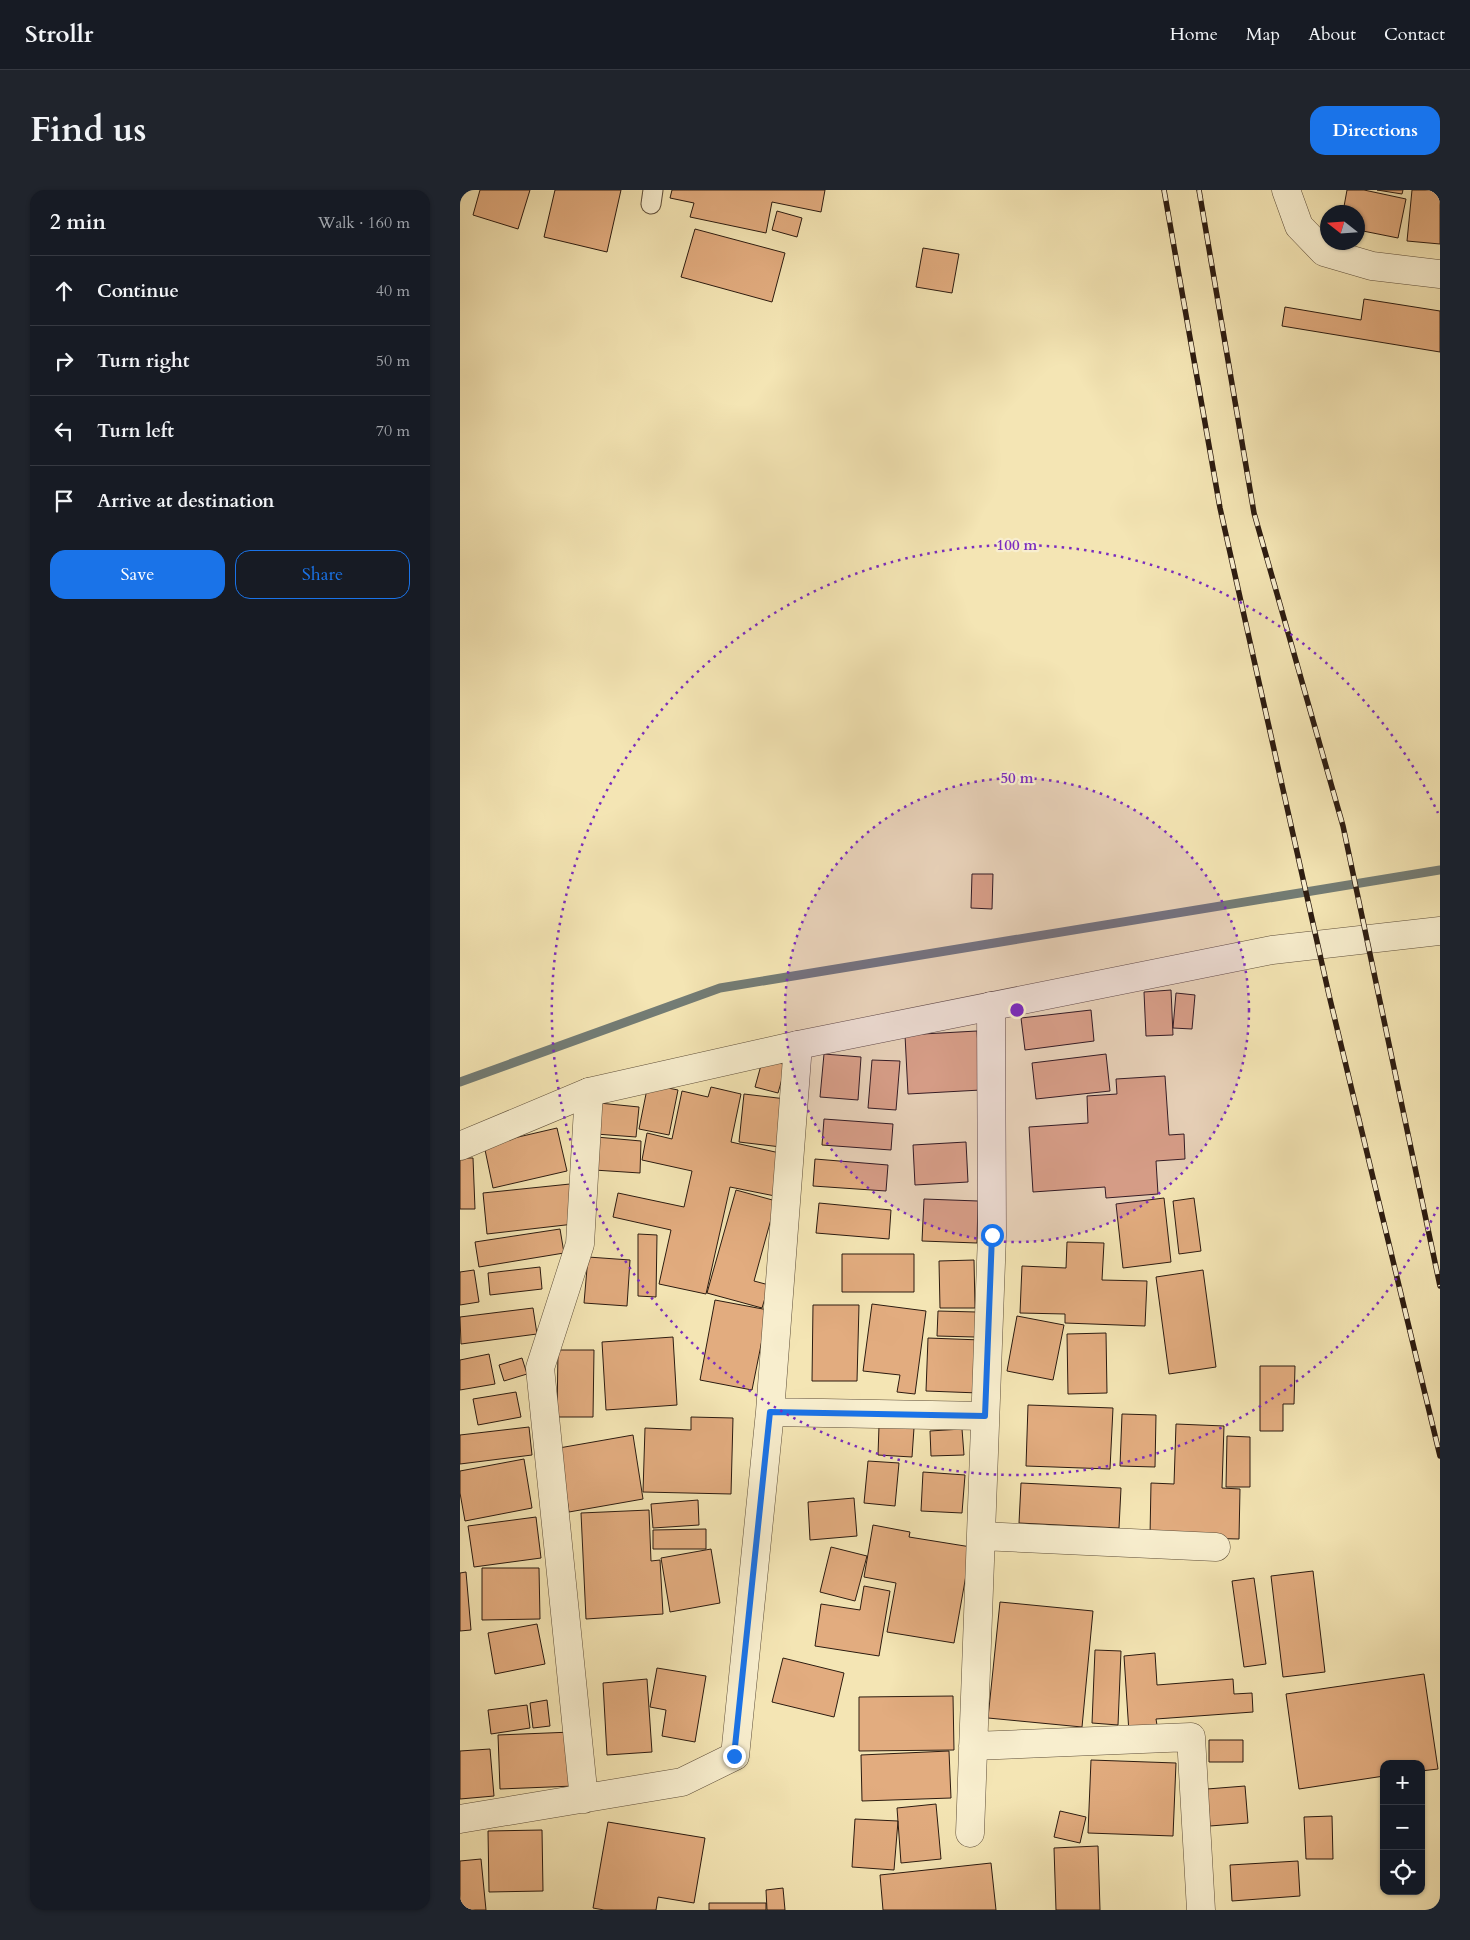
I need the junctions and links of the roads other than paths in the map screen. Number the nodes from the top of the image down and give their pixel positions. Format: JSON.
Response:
{"nodes":[{"id":1,"x":1286,"y":190,"type":"edge"},
{"id":2,"x":1440,"y":274,"type":"edge"},
{"id":3,"x":1440,"y":931,"type":"edge"},
{"id":4,"x":991,"y":1006,"type":"junction"},
{"id":5,"x":798,"y":1045,"type":"junction"},
{"id":6,"x":589,"y":1092,"type":"junction"},
{"id":7,"x":460,"y":1146,"type":"edge"},
{"id":8,"x":770,"y":1412,"type":"junction"},
{"id":9,"x":985,"y":1416,"type":"junction"},
{"id":10,"x":981,"y":1536,"type":"junction"},
{"id":11,"x":1216,"y":1547,"type":"dead end"},
{"id":12,"x":973,"y":1746,"type":"junction"},
{"id":13,"x":584,"y":1798,"type":"junction"},
{"id":14,"x":460,"y":1819,"type":"edge"},
{"id":15,"x":970,"y":1833,"type":"dead end"},
{"id":16,"x":1201,"y":1910,"type":"edge"}],
"edges":[{"from":1,"to":2,"type":"street"},
{"from":3,"to":4,"type":"street"},
{"from":4,"to":5,"type":"street"},
{"from":4,"to":9,"type":"street"},
{"from":5,"to":6,"type":"street"},
{"from":5,"to":8,"type":"street"},
{"from":6,"to":7,"type":"street"},
{"from":6,"to":13,"type":"street"},
{"from":8,"to":9,"type":"street"},
{"from":8,"to":13,"type":"street"},
{"from":9,"to":10,"type":"street"},
{"from":10,"to":11,"type":"street"},
{"from":10,"to":12,"type":"street"},
{"from":12,"to":15,"type":"street"},
{"from":12,"to":16,"type":"street"},
{"from":13,"to":14,"type":"street"}]}
